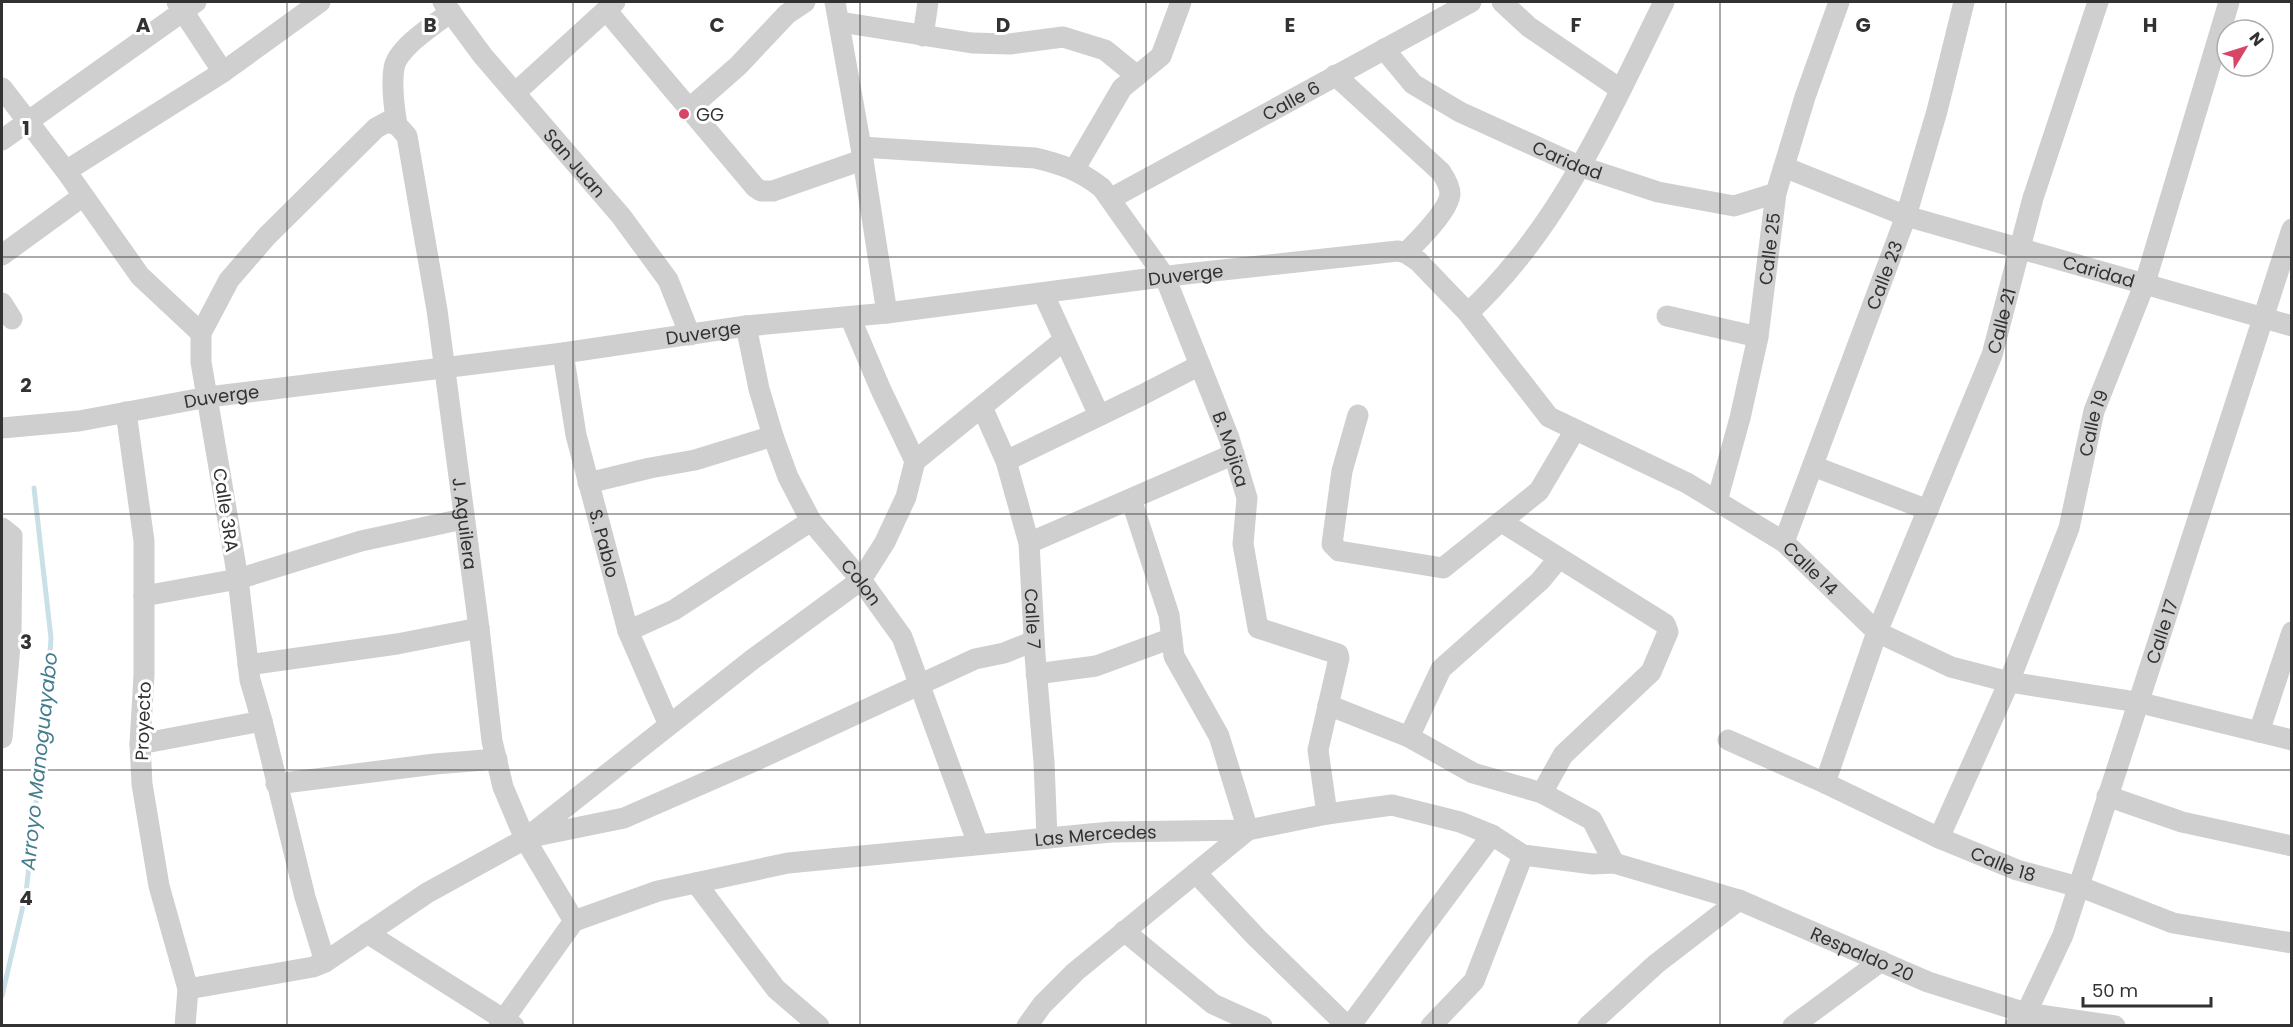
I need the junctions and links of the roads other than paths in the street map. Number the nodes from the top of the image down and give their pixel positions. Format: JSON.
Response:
{"nodes":[{"id":1,"x":320,"y":2,"type":"edge"},
{"id":2,"x":805,"y":2,"type":"edge"},
{"id":3,"x":834,"y":2,"type":"edge"},
{"id":4,"x":928,"y":2,"type":"edge"},
{"id":5,"x":1181,"y":2,"type":"edge"},
{"id":6,"x":1471,"y":2,"type":"edge"},
{"id":7,"x":1502,"y":2,"type":"edge"},
{"id":8,"x":1664,"y":2,"type":"edge"},
{"id":9,"x":1839,"y":2,"type":"edge"},
{"id":10,"x":1964,"y":2,"type":"edge"},
{"id":11,"x":2098,"y":2,"type":"edge"},
{"id":12,"x":2229,"y":2,"type":"edge"},
{"id":13,"x":185,"y":5,"type":"edge"},
{"id":14,"x":611,"y":6,"type":"edge"},
{"id":15,"x":447,"y":7,"type":"edge"},
{"id":16,"x":840,"y":22,"type":"junction"},
{"id":17,"x":923,"y":36,"type":"junction"},
{"id":18,"x":1384,"y":49,"type":"junction"},
{"id":19,"x":223,"y":72,"type":"junction"},
{"id":20,"x":1335,"y":75,"type":"junction"},
{"id":21,"x":1137,"y":76,"type":"junction"},
{"id":22,"x":2,"y":88,"type":"edge"},
{"id":23,"x":1620,"y":89,"type":"junction"},
{"id":24,"x":515,"y":93,"type":"junction"},
{"id":25,"x":690,"y":108,"type":"junction"},
{"id":26,"x":27,"y":121,"type":"junction"},
{"id":27,"x":392,"y":124,"type":"junction"},
{"id":28,"x":2,"y":140,"type":"edge"},
{"id":29,"x":862,"y":154,"type":"junction"},
{"id":30,"x":1579,"y":166,"type":"junction"},
{"id":31,"x":1784,"y":168,"type":"junction"},
{"id":32,"x":1074,"y":170,"type":"junction"},
{"id":33,"x":66,"y":171,"type":"junction"},
{"id":34,"x":1776,"y":193,"type":"junction"},
{"id":35,"x":1106,"y":194,"type":"junction"},
{"id":36,"x":83,"y":196,"type":"junction"},
{"id":37,"x":1906,"y":216,"type":"junction"},
{"id":38,"x":2292,"y":229,"type":"edge"},
{"id":39,"x":2020,"y":249,"type":"junction"},
{"id":40,"x":1406,"y":253,"type":"junction"},
{"id":41,"x":2,"y":255,"type":"edge"},
{"id":42,"x":1165,"y":277,"type":"junction"},
{"id":43,"x":2145,"y":283,"type":"junction"},
{"id":44,"x":1043,"y":293,"type":"junction"},
{"id":45,"x":886,"y":313,"type":"junction"},
{"id":46,"x":1468,"y":313,"type":"junction"},
{"id":47,"x":1667,"y":316,"type":"dead end"},
{"id":48,"x":850,"y":317,"type":"junction"},
{"id":49,"x":2263,"y":318,"type":"junction"},
{"id":50,"x":746,"y":326,"type":"junction"},
{"id":51,"x":2292,"y":326,"type":"edge"},
{"id":52,"x":201,"y":333,"type":"junction"},
{"id":53,"x":690,"y":334,"type":"junction"},
{"id":54,"x":1758,"y":337,"type":"junction"},
{"id":55,"x":1064,"y":340,"type":"junction"},
{"id":56,"x":563,"y":354,"type":"junction"},
{"id":57,"x":1200,"y":365,"type":"junction"},
{"id":58,"x":444,"y":369,"type":"junction"},
{"id":59,"x":208,"y":397,"type":"junction"},
{"id":60,"x":982,"y":407,"type":"junction"},
{"id":61,"x":126,"y":412,"type":"junction"},
{"id":62,"x":1099,"y":415,"type":"junction"},
{"id":63,"x":1358,"y":415,"type":"dead end"},
{"id":64,"x":2,"y":429,"type":"edge"},
{"id":65,"x":1575,"y":430,"type":"junction"},
{"id":66,"x":773,"y":436,"type":"junction"},
{"id":67,"x":1234,"y":454,"type":"junction"},
{"id":68,"x":915,"y":460,"type":"junction"},
{"id":69,"x":1006,"y":460,"type":"junction"},
{"id":70,"x":1813,"y":466,"type":"junction"},
{"id":71,"x":588,"y":483,"type":"junction"},
{"id":72,"x":1131,"y":499,"type":"junction"},
{"id":73,"x":1717,"y":501,"type":"junction"},
{"id":74,"x":1928,"y":510,"type":"junction"},
{"id":75,"x":464,"y":519,"type":"junction"},
{"id":76,"x":811,"y":521,"type":"junction"},
{"id":77,"x":1502,"y":522,"type":"junction"},
{"id":78,"x":2,"y":528,"type":"edge"},
{"id":79,"x":1784,"y":542,"type":"junction"},
{"id":80,"x":1029,"y":543,"type":"junction"},
{"id":81,"x":1559,"y":558,"type":"junction"},
{"id":82,"x":238,"y":579,"type":"junction"},
{"id":83,"x":861,"y":580,"type":"junction"},
{"id":84,"x":144,"y":596,"type":"junction"},
{"id":85,"x":479,"y":628,"type":"junction"},
{"id":86,"x":628,"y":632,"type":"junction"},
{"id":87,"x":1877,"y":632,"type":"junction"},
{"id":88,"x":2292,"y":632,"type":"edge"},
{"id":89,"x":6,"y":634,"type":"edge"},
{"id":90,"x":1172,"y":638,"type":"junction"},
{"id":91,"x":1034,"y":641,"type":"junction"},
{"id":92,"x":248,"y":664,"type":"junction"},
{"id":93,"x":1036,"y":674,"type":"junction"},
{"id":94,"x":2008,"y":682,"type":"junction"},
{"id":95,"x":919,"y":686,"type":"junction"},
{"id":96,"x":2137,"y":702,"type":"junction"},
{"id":97,"x":1328,"y":705,"type":"junction"},
{"id":98,"x":262,"y":721,"type":"junction"},
{"id":99,"x":669,"y":725,"type":"junction"},
{"id":100,"x":2259,"y":732,"type":"junction"},
{"id":101,"x":1409,"y":737,"type":"junction"},
{"id":102,"x":2,"y":738,"type":"edge"},
{"id":103,"x":1728,"y":740,"type":"dead end"},
{"id":104,"x":2292,"y":740,"type":"edge"},
{"id":105,"x":140,"y":744,"type":"junction"},
{"id":106,"x":497,"y":759,"type":"junction"},
{"id":107,"x":1825,"y":783,"type":"junction"},
{"id":108,"x":276,"y":784,"type":"junction"},
{"id":109,"x":1542,"y":793,"type":"junction"},
{"id":110,"x":2107,"y":795,"type":"junction"},
{"id":111,"x":1327,"y":814,"type":"junction"},
{"id":112,"x":1248,"y":830,"type":"junction"},
{"id":113,"x":1492,"y":835,"type":"junction"},
{"id":114,"x":1047,"y":838,"type":"junction"},
{"id":115,"x":1939,"y":838,"type":"junction"},
{"id":116,"x":525,"y":839,"type":"junction"},
{"id":117,"x":978,"y":844,"type":"junction"},
{"id":118,"x":2292,"y":846,"type":"edge"},
{"id":119,"x":1523,"y":855,"type":"junction"},
{"id":120,"x":1614,"y":863,"type":"junction"},
{"id":121,"x":1196,"y":873,"type":"junction"},
{"id":122,"x":696,"y":883,"type":"junction"},
{"id":123,"x":2078,"y":888,"type":"junction"},
{"id":124,"x":1739,"y":900,"type":"junction"},
{"id":125,"x":574,"y":921,"type":"junction"},
{"id":126,"x":1124,"y":931,"type":"junction"},
{"id":127,"x":367,"y":933,"type":"junction"},
{"id":128,"x":2292,"y":943,"type":"edge"},
{"id":129,"x":1881,"y":961,"type":"junction"},
{"id":130,"x":324,"y":962,"type":"junction"},
{"id":131,"x":188,"y":988,"type":"junction"},
{"id":132,"x":2022,"y":1021,"type":"edge"},
{"id":133,"x":506,"y":1024,"type":"edge"},
{"id":134,"x":185,"y":1026,"type":"edge"},
{"id":135,"x":819,"y":1026,"type":"edge"},
{"id":136,"x":1027,"y":1026,"type":"edge"},
{"id":137,"x":1262,"y":1026,"type":"edge"},
{"id":138,"x":1348,"y":1026,"type":"edge"},
{"id":139,"x":1431,"y":1026,"type":"edge"},
{"id":140,"x":1588,"y":1026,"type":"edge"},
{"id":141,"x":1793,"y":1026,"type":"edge"},
{"id":142,"x":2115,"y":1026,"type":"edge"}],
"edges":[{"from":1,"to":19,"type":"street"},
{"from":2,"to":25,"type":"street"},
{"from":3,"to":16,"type":"street"},
{"from":4,"to":17,"type":"street"},
{"from":5,"to":21,"type":"street"},
{"from":6,"to":18,"type":"street","name":"Calle 6"},
{"from":7,"to":23,"type":"street"},
{"from":8,"to":23,"type":"street"},
{"from":9,"to":31,"type":"street","name":"Calle 25"},
{"from":10,"to":37,"type":"street","name":"Calle 23"},
{"from":11,"to":39,"type":"street","name":"Calle 21"},
{"from":12,"to":43,"type":"street","name":"Calle 19"},
{"from":13,"to":19,"type":"street"},
{"from":13,"to":26,"type":"street"},
{"from":14,"to":24,"type":"street"},
{"from":14,"to":25,"type":"street"},
{"from":15,"to":24,"type":"street","name":"San Juan"},
{"from":15,"to":27,"type":"street","name":"J. Aguilera"},
{"from":16,"to":17,"type":"street"},
{"from":16,"to":29,"type":"street"},
{"from":17,"to":21,"type":"street"},
{"from":18,"to":20,"type":"street","name":"Calle 6"},
{"from":18,"to":30,"type":"street","name":"Caridad"},
{"from":19,"to":33,"type":"street"},
{"from":20,"to":35,"type":"street","name":"Calle 6"},
{"from":20,"to":40,"type":"street"},
{"from":21,"to":32,"type":"street"},
{"from":22,"to":26,"type":"street"},
{"from":23,"to":30,"type":"street"},
{"from":24,"to":53,"type":"street","name":"San Juan"},
{"from":25,"to":29,"type":"street"},
{"from":26,"to":28,"type":"street"},
{"from":26,"to":33,"type":"street"},
{"from":27,"to":52,"type":"street","name":"Calle 3RA"},
{"from":27,"to":58,"type":"street","name":"J. Aguilera"},
{"from":29,"to":32,"type":"street"},
{"from":29,"to":45,"type":"street"},
{"from":30,"to":34,"type":"street","name":"Caridad"},
{"from":30,"to":46,"type":"street"},
{"from":31,"to":34,"type":"street","name":"Calle 25"},
{"from":31,"to":37,"type":"street","name":"Caridad"},
{"from":32,"to":35,"type":"street"},
{"from":33,"to":36,"type":"street"},
{"from":34,"to":54,"type":"street","name":"Calle 25"},
{"from":35,"to":42,"type":"street","name":"B. Mojica"},
{"from":36,"to":41,"type":"street"},
{"from":36,"to":52,"type":"street"},
{"from":37,"to":39,"type":"street","name":"Caridad"},
{"from":37,"to":70,"type":"street","name":"Calle 23"},
{"from":38,"to":49,"type":"street","name":"Calle 17"},
{"from":39,"to":43,"type":"street","name":"Caridad"},
{"from":39,"to":74,"type":"street","name":"Calle 21"},
{"from":40,"to":42,"type":"street","name":"Duverge"},
{"from":40,"to":46,"type":"street","name":"Calle 14"},
{"from":42,"to":44,"type":"street","name":"Duverge"},
{"from":42,"to":57,"type":"street","name":"B. Mojica"},
{"from":43,"to":49,"type":"street","name":"Caridad"},
{"from":43,"to":94,"type":"street","name":"Calle 19"},
{"from":44,"to":45,"type":"street","name":"Duverge"},
{"from":44,"to":55,"type":"street"},
{"from":45,"to":48,"type":"street","name":"Duverge"},
{"from":46,"to":65,"type":"street","name":"Calle 14"},
{"from":47,"to":54,"type":"street"},
{"from":48,"to":50,"type":"street","name":"Duverge"},
{"from":48,"to":68,"type":"street"},
{"from":49,"to":51,"type":"street","name":"Caridad"},
{"from":49,"to":96,"type":"street","name":"Calle 17"},
{"from":50,"to":53,"type":"street","name":"Duverge"},
{"from":50,"to":66,"type":"street","name":"Colon"},
{"from":52,"to":59,"type":"street","name":"Calle 3RA"},
{"from":53,"to":56,"type":"street","name":"Duverge"},
{"from":54,"to":73,"type":"street","name":"Calle 25"},
{"from":55,"to":60,"type":"street"},
{"from":55,"to":62,"type":"street"},
{"from":56,"to":58,"type":"street","name":"Duverge"},
{"from":56,"to":71,"type":"street","name":"S. Pablo"},
{"from":57,"to":62,"type":"street"},
{"from":57,"to":67,"type":"street","name":"B. Mojica"},
{"from":58,"to":59,"type":"street","name":"Duverge"},
{"from":58,"to":75,"type":"street","name":"J. Aguilera"},
{"from":59,"to":61,"type":"street","name":"Duverge"},
{"from":59,"to":82,"type":"street","name":"Calle 3RA"},
{"from":60,"to":68,"type":"street"},
{"from":60,"to":69,"type":"street","name":"Calle 7"},
{"from":61,"to":64,"type":"street","name":"Duverge"},
{"from":61,"to":84,"type":"street","name":"Proyecto"},
{"from":62,"to":69,"type":"street"},
{"from":63,"to":77,"type":"street"},
{"from":65,"to":73,"type":"street","name":"Calle 14"},
{"from":65,"to":77,"type":"street"},
{"from":66,"to":71,"type":"street"},
{"from":66,"to":76,"type":"street","name":"Colon"},
{"from":67,"to":72,"type":"street"},
{"from":67,"to":97,"type":"street","name":"B. Mojica"},
{"from":68,"to":83,"type":"street"},
{"from":69,"to":80,"type":"street","name":"Calle 7"},
{"from":70,"to":74,"type":"street"},
{"from":70,"to":79,"type":"street","name":"Calle 23"},
{"from":71,"to":86,"type":"street","name":"S. Pablo"},
{"from":72,"to":80,"type":"street"},
{"from":72,"to":90,"type":"street"},
{"from":73,"to":79,"type":"street","name":"Calle 14"},
{"from":74,"to":87,"type":"street","name":"Calle 21"},
{"from":75,"to":82,"type":"street"},
{"from":75,"to":85,"type":"street","name":"J. Aguilera"},
{"from":76,"to":83,"type":"street","name":"Colon"},
{"from":76,"to":86,"type":"street"},
{"from":77,"to":81,"type":"street"},
{"from":78,"to":89,"type":"street"},
{"from":79,"to":87,"type":"street","name":"Calle 14"},
{"from":80,"to":91,"type":"street","name":"Calle 7"},
{"from":81,"to":101,"type":"street"},
{"from":81,"to":109,"type":"street"},
{"from":82,"to":84,"type":"street"},
{"from":82,"to":92,"type":"street","name":"Calle 3RA"},
{"from":83,"to":95,"type":"street","name":"Colon"},
{"from":83,"to":99,"type":"street"},
{"from":84,"to":105,"type":"street","name":"Proyecto"},
{"from":85,"to":92,"type":"street"},
{"from":85,"to":106,"type":"street","name":"J. Aguilera"},
{"from":86,"to":99,"type":"street","name":"S. Pablo"},
{"from":87,"to":94,"type":"street","name":"Calle 14"},
{"from":87,"to":107,"type":"street","name":"Calle 21"},
{"from":88,"to":100,"type":"street"},
{"from":89,"to":102,"type":"street"},
{"from":90,"to":93,"type":"street"},
{"from":90,"to":112,"type":"street"},
{"from":91,"to":93,"type":"street","name":"Calle 7"},
{"from":91,"to":95,"type":"street"},
{"from":92,"to":98,"type":"street","name":"Calle 3RA"},
{"from":93,"to":114,"type":"street","name":"Calle 7"},
{"from":94,"to":96,"type":"street","name":"Calle 14"},
{"from":94,"to":115,"type":"street","name":"Calle 19"},
{"from":95,"to":116,"type":"street"},
{"from":95,"to":117,"type":"street","name":"Colon"},
{"from":96,"to":100,"type":"street","name":"Calle 14"},
{"from":96,"to":110,"type":"street","name":"Calle 17"},
{"from":97,"to":101,"type":"street"},
{"from":97,"to":111,"type":"street"},
{"from":98,"to":105,"type":"street"},
{"from":98,"to":108,"type":"street","name":"Calle 3RA"},
{"from":99,"to":116,"type":"street"},
{"from":100,"to":104,"type":"street","name":"Calle 14"},
{"from":101,"to":109,"type":"street"},
{"from":103,"to":107,"type":"street","name":"Calle 18"},
{"from":105,"to":131,"type":"street","name":"Proyecto"},
{"from":106,"to":108,"type":"street"},
{"from":106,"to":116,"type":"street","name":"J. Aguilera"},
{"from":107,"to":115,"type":"street","name":"Calle 18"},
{"from":108,"to":130,"type":"street","name":"Calle 3RA"},
{"from":109,"to":120,"type":"street"},
{"from":110,"to":118,"type":"street"},
{"from":110,"to":123,"type":"street","name":"Calle 17"},
{"from":111,"to":112,"type":"street","name":"Las Mercedes"},
{"from":111,"to":113,"type":"street","name":"Las Mercedes"},
{"from":112,"to":114,"type":"street","name":"Las Mercedes"},
{"from":112,"to":121,"type":"street"},
{"from":113,"to":119,"type":"street","name":"Las Mercedes"},
{"from":113,"to":138,"type":"street"},
{"from":114,"to":117,"type":"street","name":"Las Mercedes"},
{"from":115,"to":123,"type":"street","name":"Calle 18"},
{"from":116,"to":125,"type":"street","name":"J. Aguilera"},
{"from":116,"to":127,"type":"street"},
{"from":117,"to":122,"type":"street","name":"Las Mercedes"},
{"from":119,"to":120,"type":"street","name":"Las Mercedes"},
{"from":119,"to":139,"type":"street"},
{"from":120,"to":124,"type":"street","name":"Respaldo 20"},
{"from":121,"to":126,"type":"street"},
{"from":121,"to":138,"type":"street"},
{"from":122,"to":125,"type":"street","name":"Las Mercedes"},
{"from":122,"to":135,"type":"street"},
{"from":123,"to":128,"type":"street","name":"Calle 18"},
{"from":123,"to":132,"type":"street","name":"Calle 17"},
{"from":124,"to":129,"type":"street","name":"Respaldo 20"},
{"from":124,"to":140,"type":"street"},
{"from":125,"to":133,"type":"street"},
{"from":126,"to":136,"type":"street"},
{"from":126,"to":137,"type":"street"},
{"from":127,"to":130,"type":"street"},
{"from":127,"to":133,"type":"street"},
{"from":129,"to":132,"type":"street","name":"Respaldo 20"},
{"from":129,"to":141,"type":"street"},
{"from":130,"to":131,"type":"street"},
{"from":131,"to":134,"type":"street","name":"Proyecto"},
{"from":132,"to":142,"type":"street","name":"Respaldo 20"}]}
